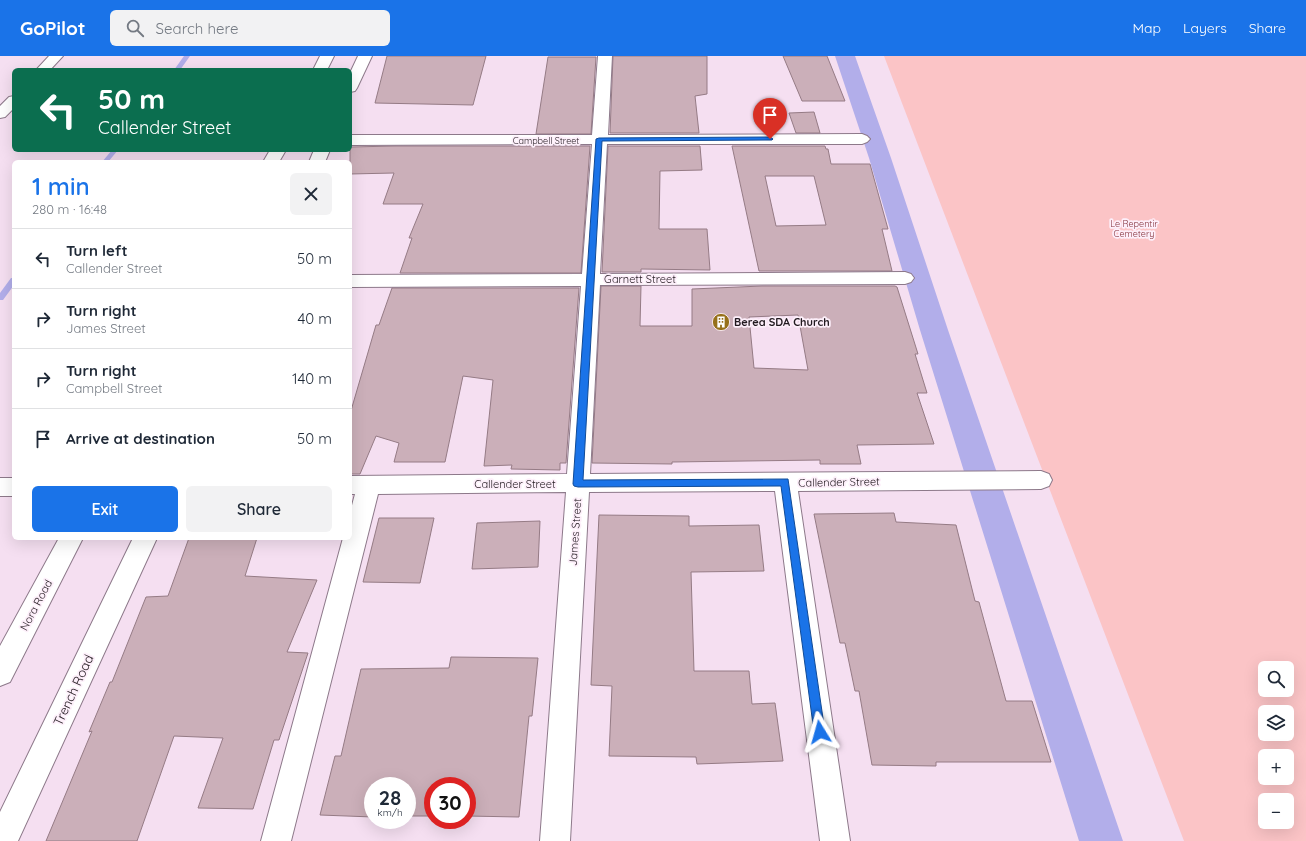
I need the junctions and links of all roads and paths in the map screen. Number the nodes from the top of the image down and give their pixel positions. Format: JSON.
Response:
{"nodes":[{"id":1,"x":56,"y":56,"type":"edge"},
{"id":2,"x":327,"y":56,"type":"edge"},
{"id":3,"x":365,"y":56,"type":"edge"},
{"id":4,"x":605,"y":56,"type":"edge"},
{"id":5,"x":45,"y":68,"type":"edge"},
{"id":6,"x":321,"y":68,"type":"edge"},
{"id":7,"x":352,"y":84,"type":"edge"},
{"id":8,"x":12,"y":102,"type":"edge"},
{"id":9,"x":0,"y":114,"type":"edge"},
{"id":10,"x":599,"y":139,"type":"junction"},
{"id":11,"x":862,"y":139,"type":"dead end"},
{"id":12,"x":352,"y":140,"type":"edge"},
{"id":13,"x":905,"y":278,"type":"dead end"},
{"id":14,"x":590,"y":279,"type":"junction"},
{"id":15,"x":352,"y":281,"type":"edge"},
{"id":16,"x":1031,"y":481,"type":"dead end"},
{"id":17,"x":785,"y":482,"type":"junction"},
{"id":18,"x":578,"y":484,"type":"junction"},
{"id":19,"x":360,"y":485,"type":"edge"},
{"id":20,"x":0,"y":487,"type":"edge"},
{"id":21,"x":12,"y":487,"type":"edge"},
{"id":22,"x":352,"y":519,"type":"edge"},
{"id":23,"x":71,"y":540,"type":"edge"},
{"id":24,"x":144,"y":540,"type":"edge"},
{"id":25,"x":347,"y":540,"type":"edge"},
{"id":26,"x":0,"y":672,"type":"edge"},
{"id":27,"x":2,"y":841,"type":"edge"},
{"id":28,"x":276,"y":841,"type":"edge"},
{"id":29,"x":555,"y":841,"type":"edge"},
{"id":30,"x":835,"y":841,"type":"edge"}],
"edges":[{"from":1,"to":5,"type":"street"},
{"from":2,"to":6,"type":"street"},
{"from":3,"to":7,"type":"street"},
{"from":4,"to":10,"type":"street","name":"James Street"},
{"from":8,"to":9,"type":"street"},
{"from":10,"to":11,"type":"street","name":"Campbell Street"},
{"from":10,"to":12,"type":"street","name":"Campbell Street"},
{"from":10,"to":14,"type":"street","name":"James Street"},
{"from":13,"to":14,"type":"street","name":"Garnett Street"},
{"from":14,"to":15,"type":"street","name":"Garnett Street"},
{"from":14,"to":18,"type":"street","name":"James Street"},
{"from":16,"to":17,"type":"street","name":"Callender Street"},
{"from":17,"to":18,"type":"street","name":"Callender Street"},
{"from":17,"to":30,"type":"street"},
{"from":18,"to":19,"type":"street","name":"Callender Street"},
{"from":18,"to":29,"type":"street","name":"James Street"},
{"from":19,"to":22,"type":"street"},
{"from":20,"to":21,"type":"street"},
{"from":23,"to":26,"type":"street","name":"Nora Road"},
{"from":24,"to":27,"type":"street","name":"Trench Road"},
{"from":25,"to":28,"type":"street"}]}
